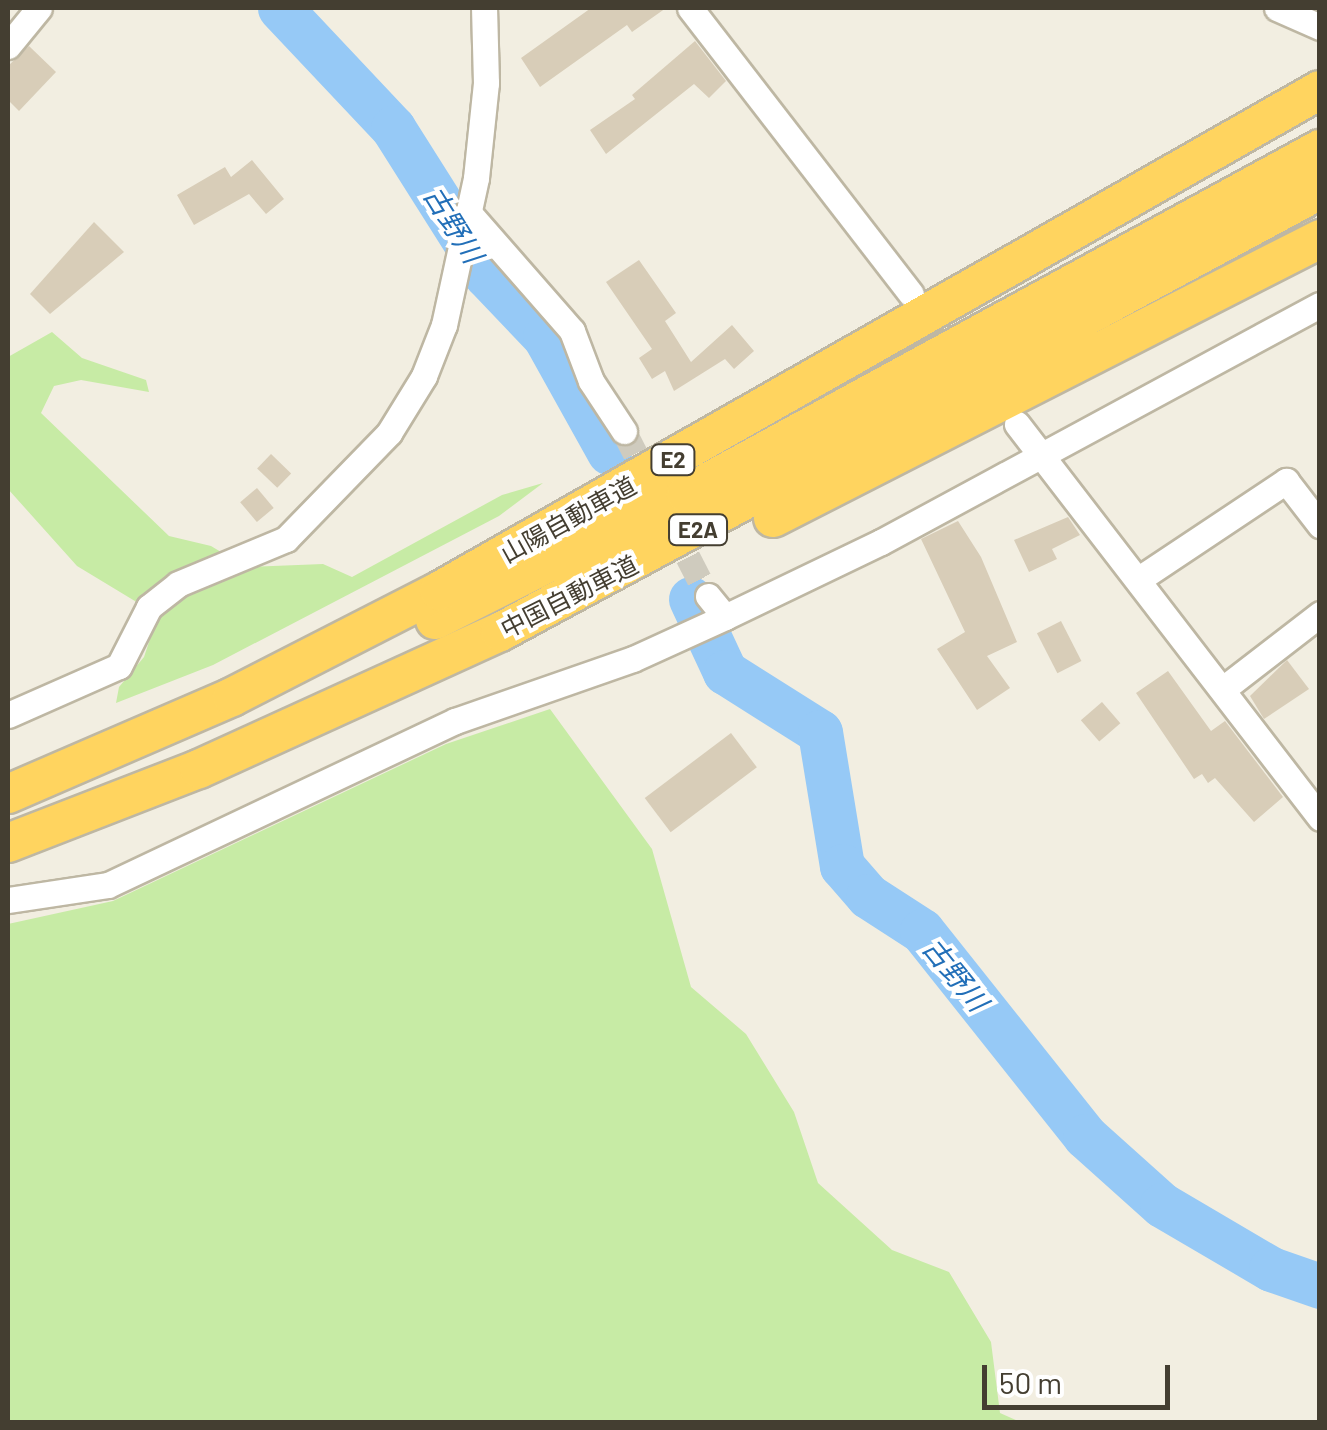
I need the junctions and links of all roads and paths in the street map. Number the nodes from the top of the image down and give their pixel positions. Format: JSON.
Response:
{"nodes":[{"id":1,"x":39,"y":8,"type":"edge"},
{"id":2,"x":484,"y":8,"type":"edge"},
{"id":3,"x":690,"y":8,"type":"edge"},
{"id":4,"x":1276,"y":8,"type":"edge"},
{"id":5,"x":1320,"y":27,"type":"edge"},
{"id":6,"x":8,"y":46,"type":"edge"},
{"id":7,"x":1320,"y":90,"type":"edge"},
{"id":8,"x":1320,"y":149,"type":"edge"},
{"id":9,"x":1320,"y":190,"type":"edge"},
{"id":10,"x":468,"y":212,"type":"junction"},
{"id":11,"x":1320,"y":239,"type":"edge"},
{"id":12,"x":911,"y":294,"type":"dead end"},
{"id":13,"x":1320,"y":305,"type":"edge"},
{"id":14,"x":1017,"y":424,"type":"dead end"},
{"id":15,"x":624,"y":431,"type":"tunnel mouth"},
{"id":16,"x":1042,"y":456,"type":"junction"},
{"id":17,"x":1320,"y":525,"type":"edge"},
{"id":18,"x":1138,"y":579,"type":"junction"},
{"id":19,"x":708,"y":596,"type":"tunnel mouth"},
{"id":20,"x":1320,"y":614,"type":"edge"},
{"id":21,"x":724,"y":617,"type":"junction"},
{"id":22,"x":1223,"y":689,"type":"junction"},
{"id":23,"x":8,"y":714,"type":"edge"},
{"id":24,"x":8,"y":795,"type":"edge"},
{"id":25,"x":1320,"y":818,"type":"edge"},
{"id":26,"x":54,"y":826,"type":"junction"},
{"id":27,"x":8,"y":842,"type":"edge"},
{"id":28,"x":8,"y":900,"type":"edge"}],
"edges":[{"from":1,"to":6,"type":"street"},
{"from":2,"to":10,"type":"street"},
{"from":3,"to":12,"type":"street"},
{"from":4,"to":5,"type":"street"},
{"from":7,"to":24,"type":"highway","name":"山陽自動車道","number":"E2"},
{"from":8,"to":24,"type":"highway","name":"中国自動車道","number":"E2A"},
{"from":9,"to":26,"type":"highway","name":"中国自動車道","number":"E2A"},
{"from":10,"to":15,"type":"street"},
{"from":10,"to":23,"type":"street"},
{"from":11,"to":26,"type":"highway"},
{"from":13,"to":16,"type":"street"},
{"from":14,"to":16,"type":"street"},
{"from":16,"to":18,"type":"street"},
{"from":16,"to":21,"type":"street"},
{"from":17,"to":18,"type":"street"},
{"from":18,"to":22,"type":"street"},
{"from":19,"to":21,"type":"street"},
{"from":20,"to":22,"type":"street"},
{"from":21,"to":28,"type":"street"},
{"from":22,"to":25,"type":"street"},
{"from":26,"to":27,"type":"highway","name":"中国自動車道","number":"E2A"}]}
